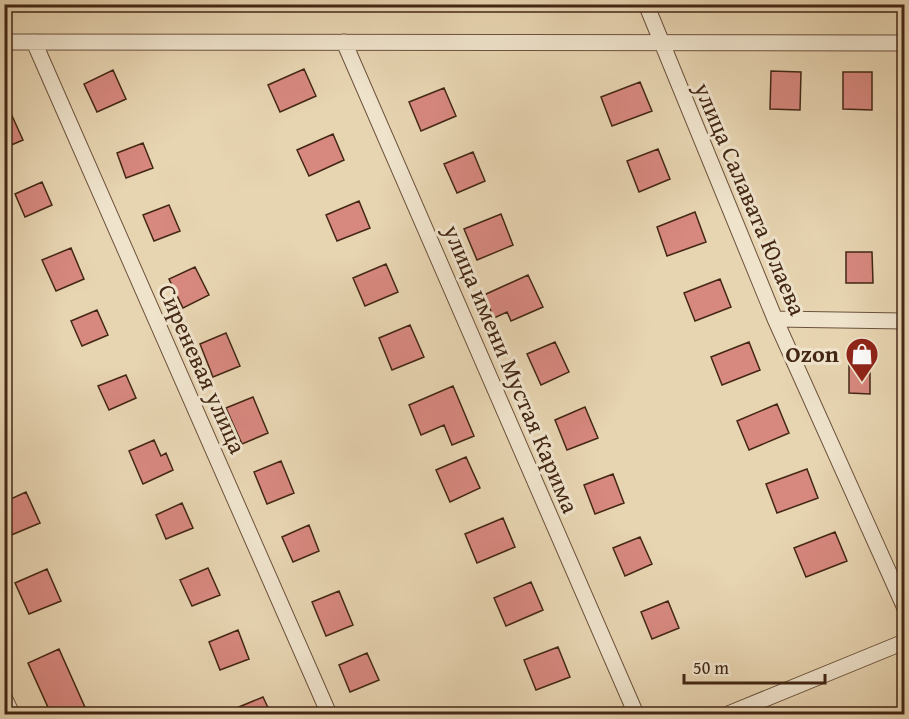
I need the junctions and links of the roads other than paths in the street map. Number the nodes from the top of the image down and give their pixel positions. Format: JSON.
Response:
{"nodes":[{"id":1,"x":646,"y":4,"type":"edge"},
{"id":2,"x":4,"y":42,"type":"edge"},
{"id":3,"x":34,"y":42,"type":"junction"},
{"id":4,"x":344,"y":42,"type":"junction"},
{"id":5,"x":662,"y":43,"type":"junction"},
{"id":6,"x":904,"y":43,"type":"edge"},
{"id":7,"x":775,"y":319,"type":"junction"},
{"id":8,"x":904,"y":321,"type":"edge"},
{"id":9,"x":904,"y":606,"type":"edge"},
{"id":10,"x":904,"y":642,"type":"edge"},
{"id":11,"x":4,"y":697,"type":"edge"},
{"id":12,"x":12,"y":714,"type":"edge"},
{"id":13,"x":329,"y":714,"type":"edge"},
{"id":14,"x":636,"y":714,"type":"edge"},
{"id":15,"x":728,"y":714,"type":"edge"}],
"edges":[{"from":1,"to":5,"type":"street","name":"улица Салавата Юлаева"},
{"from":2,"to":3,"type":"street"},
{"from":3,"to":4,"type":"street"},
{"from":3,"to":13,"type":"street","name":"Сиреневая улица"},
{"from":4,"to":5,"type":"street"},
{"from":4,"to":14,"type":"street","name":"улица имени Мустая Карима"},
{"from":5,"to":6,"type":"street"},
{"from":5,"to":7,"type":"street","name":"улица Салавата Юлаева"},
{"from":7,"to":8,"type":"street"},
{"from":7,"to":9,"type":"street","name":"улица Салавата Юлаева"},
{"from":10,"to":15,"type":"street"},
{"from":11,"to":12,"type":"street"}]}
